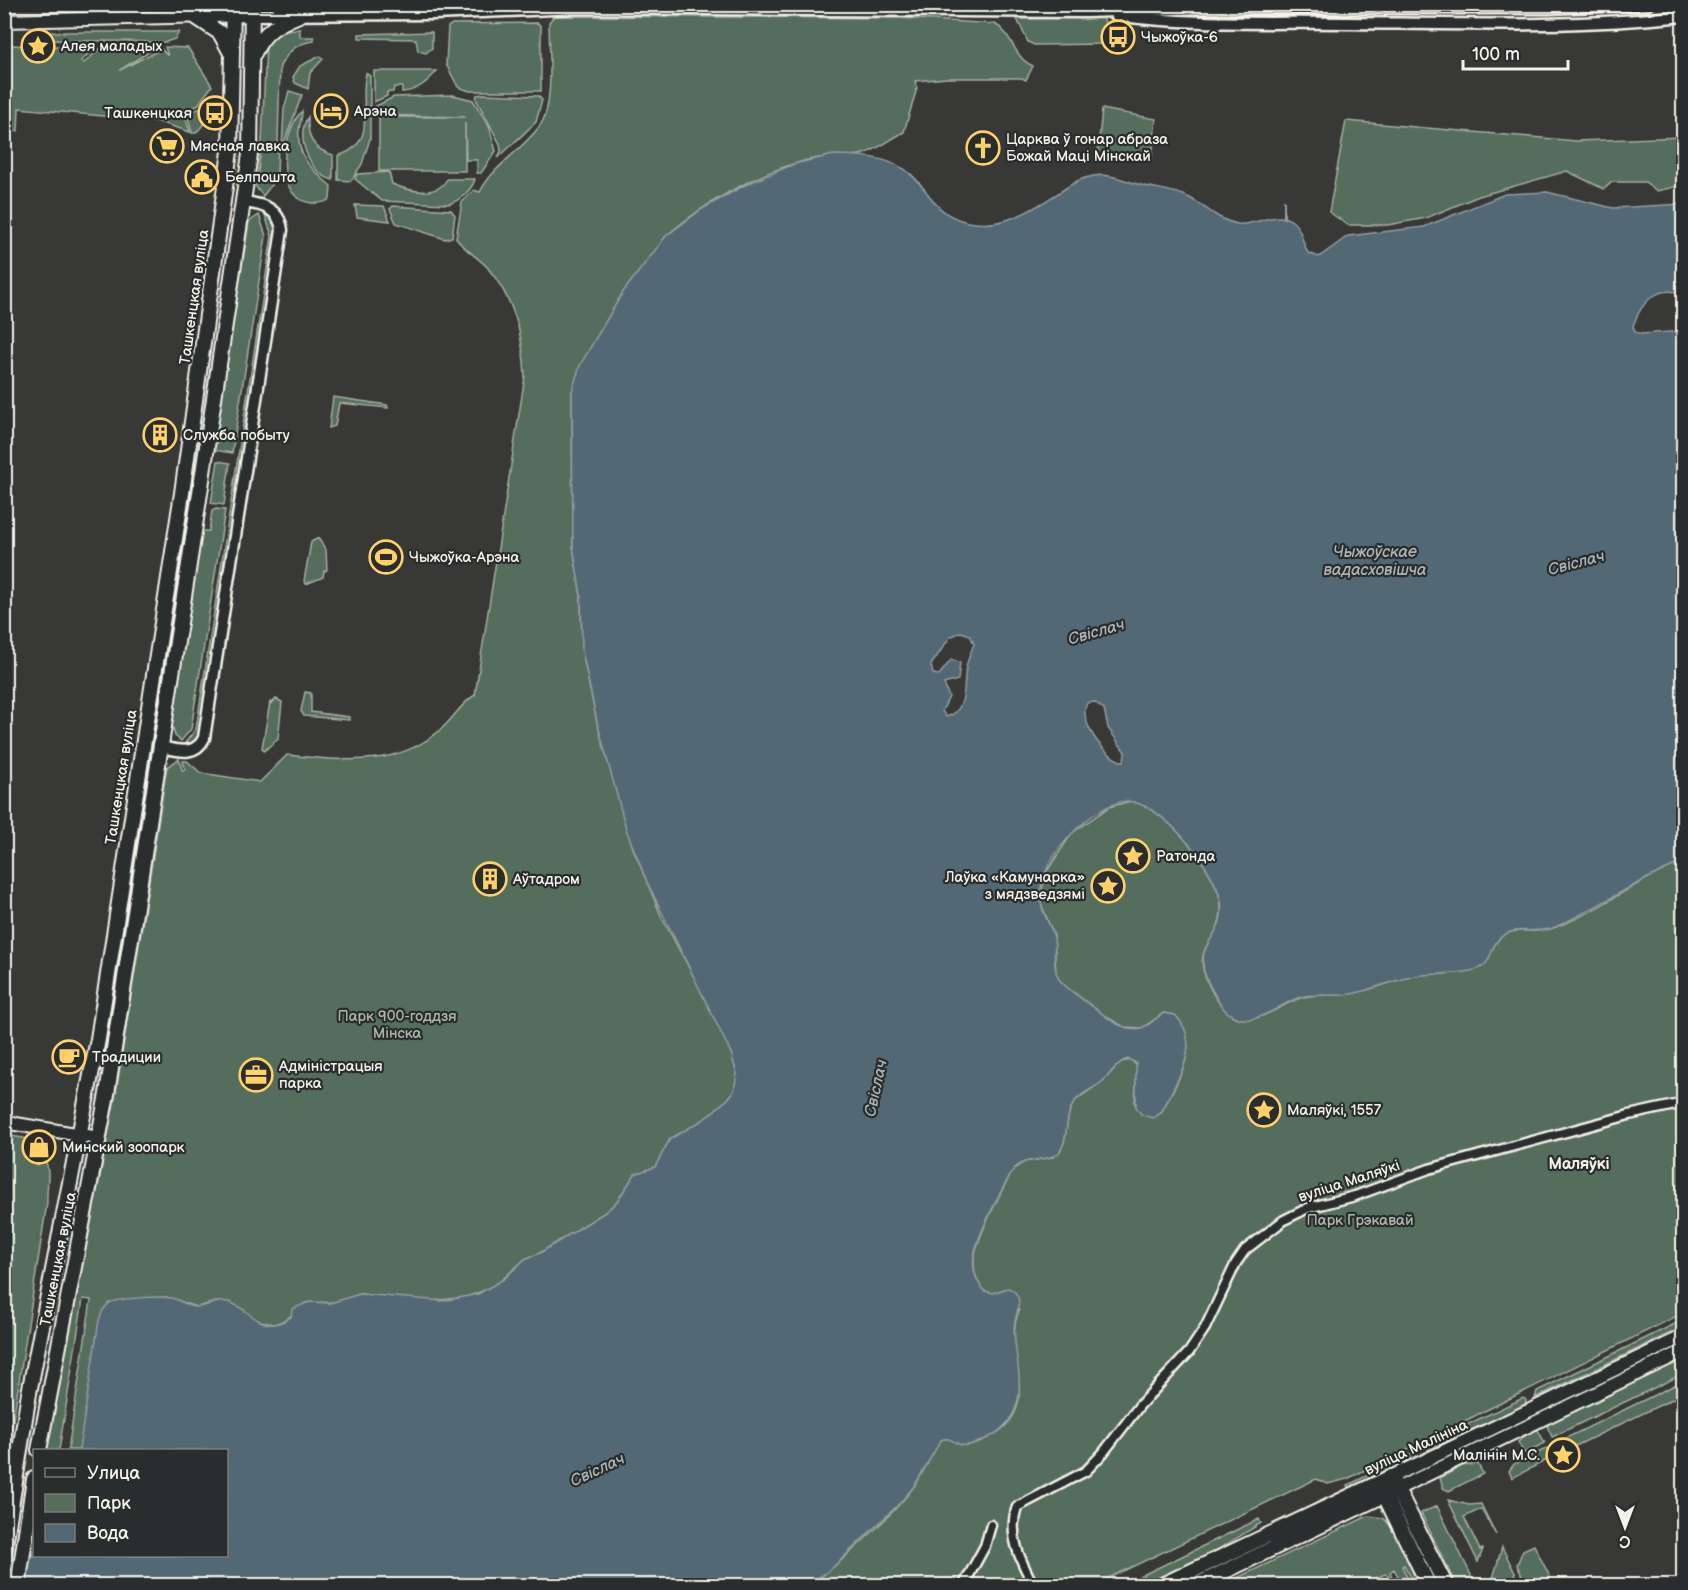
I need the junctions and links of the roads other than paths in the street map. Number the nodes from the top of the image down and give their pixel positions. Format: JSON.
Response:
{"nodes":[{"id":1,"x":207,"y":4,"type":"edge"},
{"id":2,"x":278,"y":4,"type":"edge"},
{"id":3,"x":1648,"y":4,"type":"edge"},
{"id":4,"x":1185,"y":6,"type":"edge"},
{"id":5,"x":434,"y":9,"type":"edge"},
{"id":6,"x":233,"y":10,"type":"edge"},
{"id":7,"x":252,"y":10,"type":"edge"},
{"id":8,"x":1086,"y":12,"type":"junction"},
{"id":9,"x":192,"y":15,"type":"junction"},
{"id":10,"x":299,"y":15,"type":"junction"},
{"id":11,"x":1683,"y":16,"type":"edge"},
{"id":12,"x":4,"y":21,"type":"edge"},
{"id":13,"x":1186,"y":21,"type":"junction"},
{"id":14,"x":233,"y":58,"type":"junction"},
{"id":15,"x":251,"y":59,"type":"junction"},
{"id":16,"x":225,"y":200,"type":"junction"},
{"id":17,"x":243,"y":202,"type":"junction"},
{"id":18,"x":142,"y":744,"type":"junction"},
{"id":19,"x":160,"y":747,"type":"junction"},
{"id":20,"x":1683,"y":1103,"type":"edge"},
{"id":21,"x":4,"y":1122,"type":"edge"},
{"id":22,"x":80,"y":1134,"type":"junction"},
{"id":23,"x":99,"y":1138,"type":"junction"},
{"id":24,"x":1683,"y":1336,"type":"edge"},
{"id":25,"x":1683,"y":1351,"type":"edge"},
{"id":26,"x":39,"y":1449,"type":"edge"},
{"id":27,"x":33,"y":1486,"type":"edge"},
{"id":28,"x":1388,"y":1486,"type":"junction"},
{"id":29,"x":991,"y":1525,"type":"dead end"},
{"id":30,"x":5,"y":1547,"type":"edge"},
{"id":31,"x":18,"y":1586,"type":"edge"},
{"id":32,"x":963,"y":1586,"type":"edge"},
{"id":33,"x":1034,"y":1586,"type":"edge"},
{"id":34,"x":1160,"y":1586,"type":"edge"},
{"id":35,"x":1194,"y":1586,"type":"edge"},
{"id":36,"x":1428,"y":1586,"type":"edge"},
{"id":37,"x":1446,"y":1586,"type":"edge"}],
"edges":[{"from":1,"to":9,"type":"main road"},
{"from":2,"to":10,"type":"main road"},
{"from":3,"to":4,"type":"street"},
{"from":4,"to":8,"type":"street"},
{"from":4,"to":13,"type":"street"},
{"from":5,"to":8,"type":"street"},
{"from":5,"to":10,"type":"street"},
{"from":6,"to":7,"type":"main road"},
{"from":6,"to":9,"type":"main road"},
{"from":6,"to":14,"type":"main road","name":"Ташкенцкая вуліца"},
{"from":7,"to":10,"type":"street"},
{"from":7,"to":15,"type":"main road","name":"Ташкенцкая вуліца"},
{"from":8,"to":13,"type":"street"},
{"from":9,"to":12,"type":"main road"},
{"from":9,"to":14,"type":"main road"},
{"from":10,"to":15,"type":"main road"},
{"from":11,"to":13,"type":"street"},
{"from":14,"to":16,"type":"main road","name":"Ташкенцкая вуліца"},
{"from":15,"to":17,"type":"main road","name":"Ташкенцкая вуліца"},
{"from":16,"to":17,"type":"main road"},
{"from":16,"to":18,"type":"main road","name":"Ташкенцкая вуліца"},
{"from":17,"to":19,"type":"main road","name":"Ташкенцкая вуліца"},
{"from":17,"to":19,"type":"street"},
{"from":18,"to":19,"type":"main road"},
{"from":18,"to":22,"type":"main road","name":"Ташкенцкая вуліца"},
{"from":19,"to":23,"type":"main road","name":"Ташкенцкая вуліца"},
{"from":20,"to":33,"type":"street","name":"вуліца Маляўкі"},
{"from":21,"to":22,"type":"main road"},
{"from":22,"to":23,"type":"main road"},
{"from":22,"to":30,"type":"main road","name":"Ташкенцкая вуліца"},
{"from":23,"to":26,"type":"main road","name":"Ташкенцкая вуліца"},
{"from":24,"to":28,"type":"main road","name":"вуліца Малініна"},
{"from":25,"to":28,"type":"main road","name":"вуліца Малініна"},
{"from":27,"to":31,"type":"main road"},
{"from":28,"to":34,"type":"main road","name":"вуліца Малініна"},
{"from":28,"to":35,"type":"main road","name":"вуліца Малініна"},
{"from":28,"to":36,"type":"main road"},
{"from":28,"to":37,"type":"main road"},
{"from":29,"to":32,"type":"street"}]}
